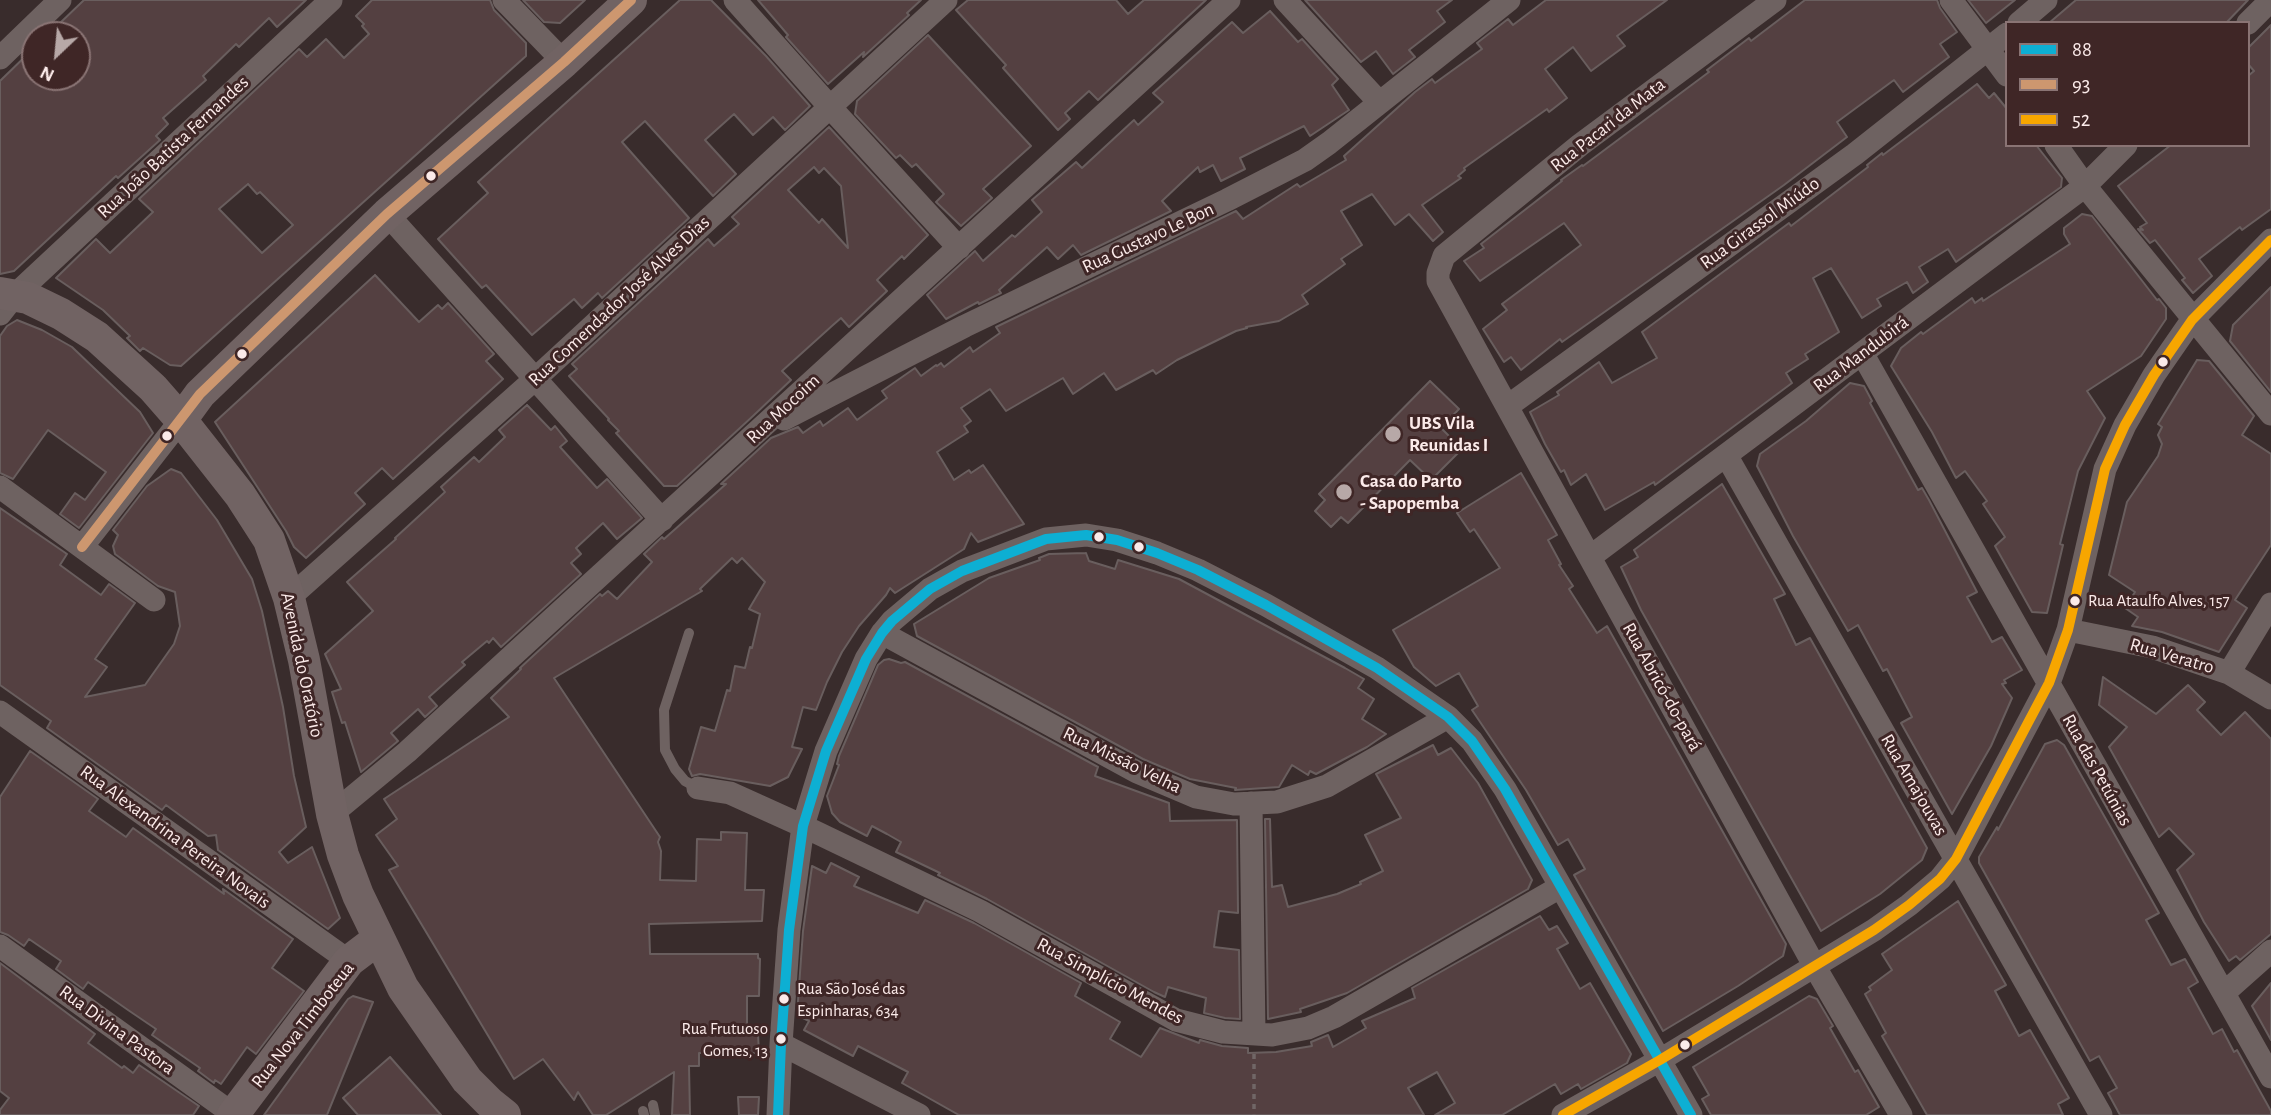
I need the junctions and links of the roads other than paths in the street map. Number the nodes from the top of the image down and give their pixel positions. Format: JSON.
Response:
{"nodes":[{"id":1,"x":60,"y":0,"type":"edge"},
{"id":2,"x":331,"y":0,"type":"edge"},
{"id":3,"x":504,"y":0,"type":"edge"},
{"id":4,"x":631,"y":0,"type":"edge"},
{"id":5,"x":735,"y":0,"type":"edge"},
{"id":6,"x":946,"y":0,"type":"edge"},
{"id":7,"x":1229,"y":0,"type":"edge"},
{"id":8,"x":1285,"y":0,"type":"edge"},
{"id":9,"x":1509,"y":0,"type":"edge"},
{"id":10,"x":1775,"y":0,"type":"edge"},
{"id":11,"x":1951,"y":0,"type":"edge"},
{"id":12,"x":2046,"y":0,"type":"edge"},
{"id":13,"x":2271,"y":0,"type":"edge"},
{"id":14,"x":2021,"y":21,"type":"edge"},
{"id":15,"x":2250,"y":21,"type":"edge"},
{"id":16,"x":2005,"y":36,"type":"edge"},
{"id":17,"x":1989,"y":49,"type":"junction"},
{"id":18,"x":0,"y":58,"type":"edge"},
{"id":19,"x":564,"y":62,"type":"junction"},
{"id":20,"x":2005,"y":72,"type":"edge"},
{"id":21,"x":1379,"y":102,"type":"junction"},
{"id":22,"x":830,"y":107,"type":"junction"},
{"id":23,"x":2057,"y":147,"type":"edge"},
{"id":24,"x":2124,"y":147,"type":"edge"},
{"id":25,"x":2085,"y":186,"type":"junction"},
{"id":26,"x":387,"y":215,"type":"junction"},
{"id":27,"x":2271,"y":240,"type":"edge"},
{"id":28,"x":959,"y":248,"type":"junction"},
{"id":29,"x":1444,"y":256,"type":"joint"},
{"id":30,"x":5,"y":301,"type":"edge"},
{"id":31,"x":2192,"y":320,"type":"junction"},
{"id":32,"x":1862,"y":353,"type":"junction"},
{"id":33,"x":535,"y":379,"type":"junction"},
{"id":34,"x":1508,"y":406,"type":"junction"},
{"id":35,"x":2271,"y":414,"type":"edge"},
{"id":36,"x":181,"y":420,"type":"junction"},
{"id":37,"x":759,"y":431,"type":"junction"},
{"id":38,"x":1726,"y":455,"type":"junction"},
{"id":39,"x":0,"y":487,"type":"edge"},
{"id":40,"x":662,"y":520,"type":"junction"},
{"id":41,"x":82,"y":547,"type":"junction"},
{"id":42,"x":1590,"y":557,"type":"junction"},
{"id":43,"x":289,"y":598,"type":"junction"},
{"id":44,"x":154,"y":600,"type":"dead end"},
{"id":45,"x":2271,"y":604,"type":"edge"},
{"id":46,"x":2068,"y":630,"type":"junction"},
{"id":47,"x":882,"y":632,"type":"junction"},
{"id":48,"x":689,"y":633,"type":"dead end"},
{"id":49,"x":2229,"y":673,"type":"junction"},
{"id":50,"x":2049,"y":683,"type":"junction"},
{"id":51,"x":2271,"y":698,"type":"edge"},
{"id":52,"x":0,"y":712,"type":"edge"},
{"id":53,"x":1448,"y":717,"type":"junction"},
{"id":54,"x":698,"y":788,"type":"joint"},
{"id":55,"x":1251,"y":803,"type":"junction"},
{"id":56,"x":332,"y":814,"type":"junction"},
{"id":57,"x":803,"y":825,"type":"junction"},
{"id":58,"x":1956,"y":859,"type":"junction"},
{"id":59,"x":1560,"y":887,"type":"junction"},
{"id":60,"x":378,"y":939,"type":"junction"},
{"id":61,"x":0,"y":946,"type":"edge"},
{"id":62,"x":2271,"y":951,"type":"edge"},
{"id":63,"x":349,"y":961,"type":"junction"},
{"id":64,"x":1815,"y":967,"type":"junction"},
{"id":65,"x":2224,"y":993,"type":"junction"},
{"id":66,"x":1254,"y":1034,"type":"junction"},
{"id":67,"x":781,"y":1044,"type":"junction"},
{"id":68,"x":1660,"y":1060,"type":"junction"},
{"id":69,"x":2271,"y":1077,"type":"edge"},
{"id":70,"x":233,"y":1114,"type":"edge"},
{"id":71,"x":505,"y":1115,"type":"edge"},
{"id":72,"x":778,"y":1115,"type":"edge"},
{"id":73,"x":919,"y":1115,"type":"edge"},
{"id":74,"x":1563,"y":1115,"type":"edge"},
{"id":75,"x":1691,"y":1115,"type":"edge"},
{"id":76,"x":1901,"y":1115,"type":"edge"},
{"id":77,"x":2101,"y":1115,"type":"edge"}],
"edges":[{"from":1,"to":18,"type":"street"},
{"from":2,"to":30,"type":"street","name":"Rua João Batista Fernandes"},
{"from":3,"to":19,"type":"street"},
{"from":4,"to":19,"type":"main road"},
{"from":5,"to":22,"type":"street"},
{"from":6,"to":22,"type":"street","name":"Rua Comendador José Alves Dias"},
{"from":7,"to":28,"type":"street","name":"Rua Mocoim"},
{"from":8,"to":21,"type":"street"},
{"from":9,"to":21,"type":"street","name":"Rua Gustavo Le Bon"},
{"from":10,"to":29,"type":"street","name":"Rua Pacari da Mata"},
{"from":11,"to":17,"type":"street"},
{"from":12,"to":14,"type":"street"},
{"from":13,"to":15,"type":"street"},
{"from":16,"to":17,"type":"street","name":"Rua Girassol Miúdo"},
{"from":17,"to":20,"type":"street"},
{"from":17,"to":34,"type":"street","name":"Rua Girassol Miúdo"},
{"from":19,"to":26,"type":"main road"},
{"from":21,"to":37,"type":"street","name":"Rua Gustavo Le Bon"},
{"from":22,"to":28,"type":"street"},
{"from":22,"to":33,"type":"street","name":"Rua Comendador José Alves Dias"},
{"from":23,"to":25,"type":"street"},
{"from":24,"to":25,"type":"street","name":"Rua Mandubirá"},
{"from":25,"to":31,"type":"street"},
{"from":25,"to":32,"type":"street","name":"Rua Mandubirá"},
{"from":26,"to":33,"type":"street"},
{"from":26,"to":36,"type":"main road"},
{"from":27,"to":31,"type":"street"},
{"from":28,"to":37,"type":"street","name":"Rua Mocoim"},
{"from":29,"to":34,"type":"street","name":"Rua Abricó-do-pará"},
{"from":30,"to":36,"type":"main road","name":"Avenida do Oratório"},
{"from":31,"to":35,"type":"street"},
{"from":31,"to":46,"type":"street"},
{"from":32,"to":38,"type":"street","name":"Rua Mandubirá"},
{"from":32,"to":50,"type":"street","name":"Rua das Petúnias"},
{"from":33,"to":40,"type":"street"},
{"from":33,"to":43,"type":"street","name":"Rua Comendador José Alves Dias"},
{"from":34,"to":42,"type":"street","name":"Rua Abricó-do-pará"},
{"from":36,"to":41,"type":"street"},
{"from":36,"to":43,"type":"main road","name":"Avenida do Oratório"},
{"from":37,"to":40,"type":"street","name":"Rua Mocoim"},
{"from":38,"to":42,"type":"street","name":"Rua Mandubirá"},
{"from":38,"to":58,"type":"street","name":"Rua Amajouvas"},
{"from":39,"to":41,"type":"street"},
{"from":40,"to":56,"type":"street","name":"Rua Mocoim"},
{"from":41,"to":44,"type":"street"},
{"from":42,"to":64,"type":"street","name":"Rua Abricó-do-pará"},
{"from":43,"to":56,"type":"main road","name":"Avenida do Oratório"},
{"from":45,"to":49,"type":"street"},
{"from":46,"to":49,"type":"street","name":"Rua Veratro"},
{"from":46,"to":50,"type":"street"},
{"from":47,"to":53,"type":"street"},
{"from":47,"to":55,"type":"street","name":"Rua Missão Velha"},
{"from":47,"to":57,"type":"street"},
{"from":48,"to":54,"type":"lane"},
{"from":49,"to":51,"type":"street","name":"Rua Veratro"},
{"from":50,"to":58,"type":"street"},
{"from":50,"to":65,"type":"street","name":"Rua das Petúnias"},
{"from":52,"to":63,"type":"street","name":"Rua Alexandrina Pereira Novais"},
{"from":53,"to":55,"type":"street","name":"Rua Missão Velha"},
{"from":53,"to":59,"type":"street"},
{"from":54,"to":57,"type":"street","name":"Rua Simplício Mendes"},
{"from":55,"to":66,"type":"street"},
{"from":56,"to":60,"type":"main road","name":"Avenida do Oratório"},
{"from":57,"to":66,"type":"street","name":"Rua Simplício Mendes"},
{"from":57,"to":67,"type":"street"},
{"from":58,"to":64,"type":"street"},
{"from":58,"to":77,"type":"street","name":"Rua Amajouvas"},
{"from":59,"to":66,"type":"street","name":"Rua Simplício Mendes"},
{"from":59,"to":68,"type":"street"},
{"from":60,"to":63,"type":"main road","name":"Rua Nova Timboteua"},
{"from":60,"to":71,"type":"main road","name":"Avenida do Oratório"},
{"from":61,"to":70,"type":"street","name":"Rua Divina Pastora"},
{"from":62,"to":65,"type":"street"},
{"from":63,"to":70,"type":"main road","name":"Rua Nova Timboteua"},
{"from":64,"to":68,"type":"street"},
{"from":64,"to":76,"type":"street","name":"Rua Abricó-do-pará"},
{"from":65,"to":69,"type":"street","name":"Rua das Petúnias"},
{"from":67,"to":72,"type":"street"},
{"from":67,"to":73,"type":"street"},
{"from":68,"to":74,"type":"street"},
{"from":68,"to":75,"type":"street"}]}
